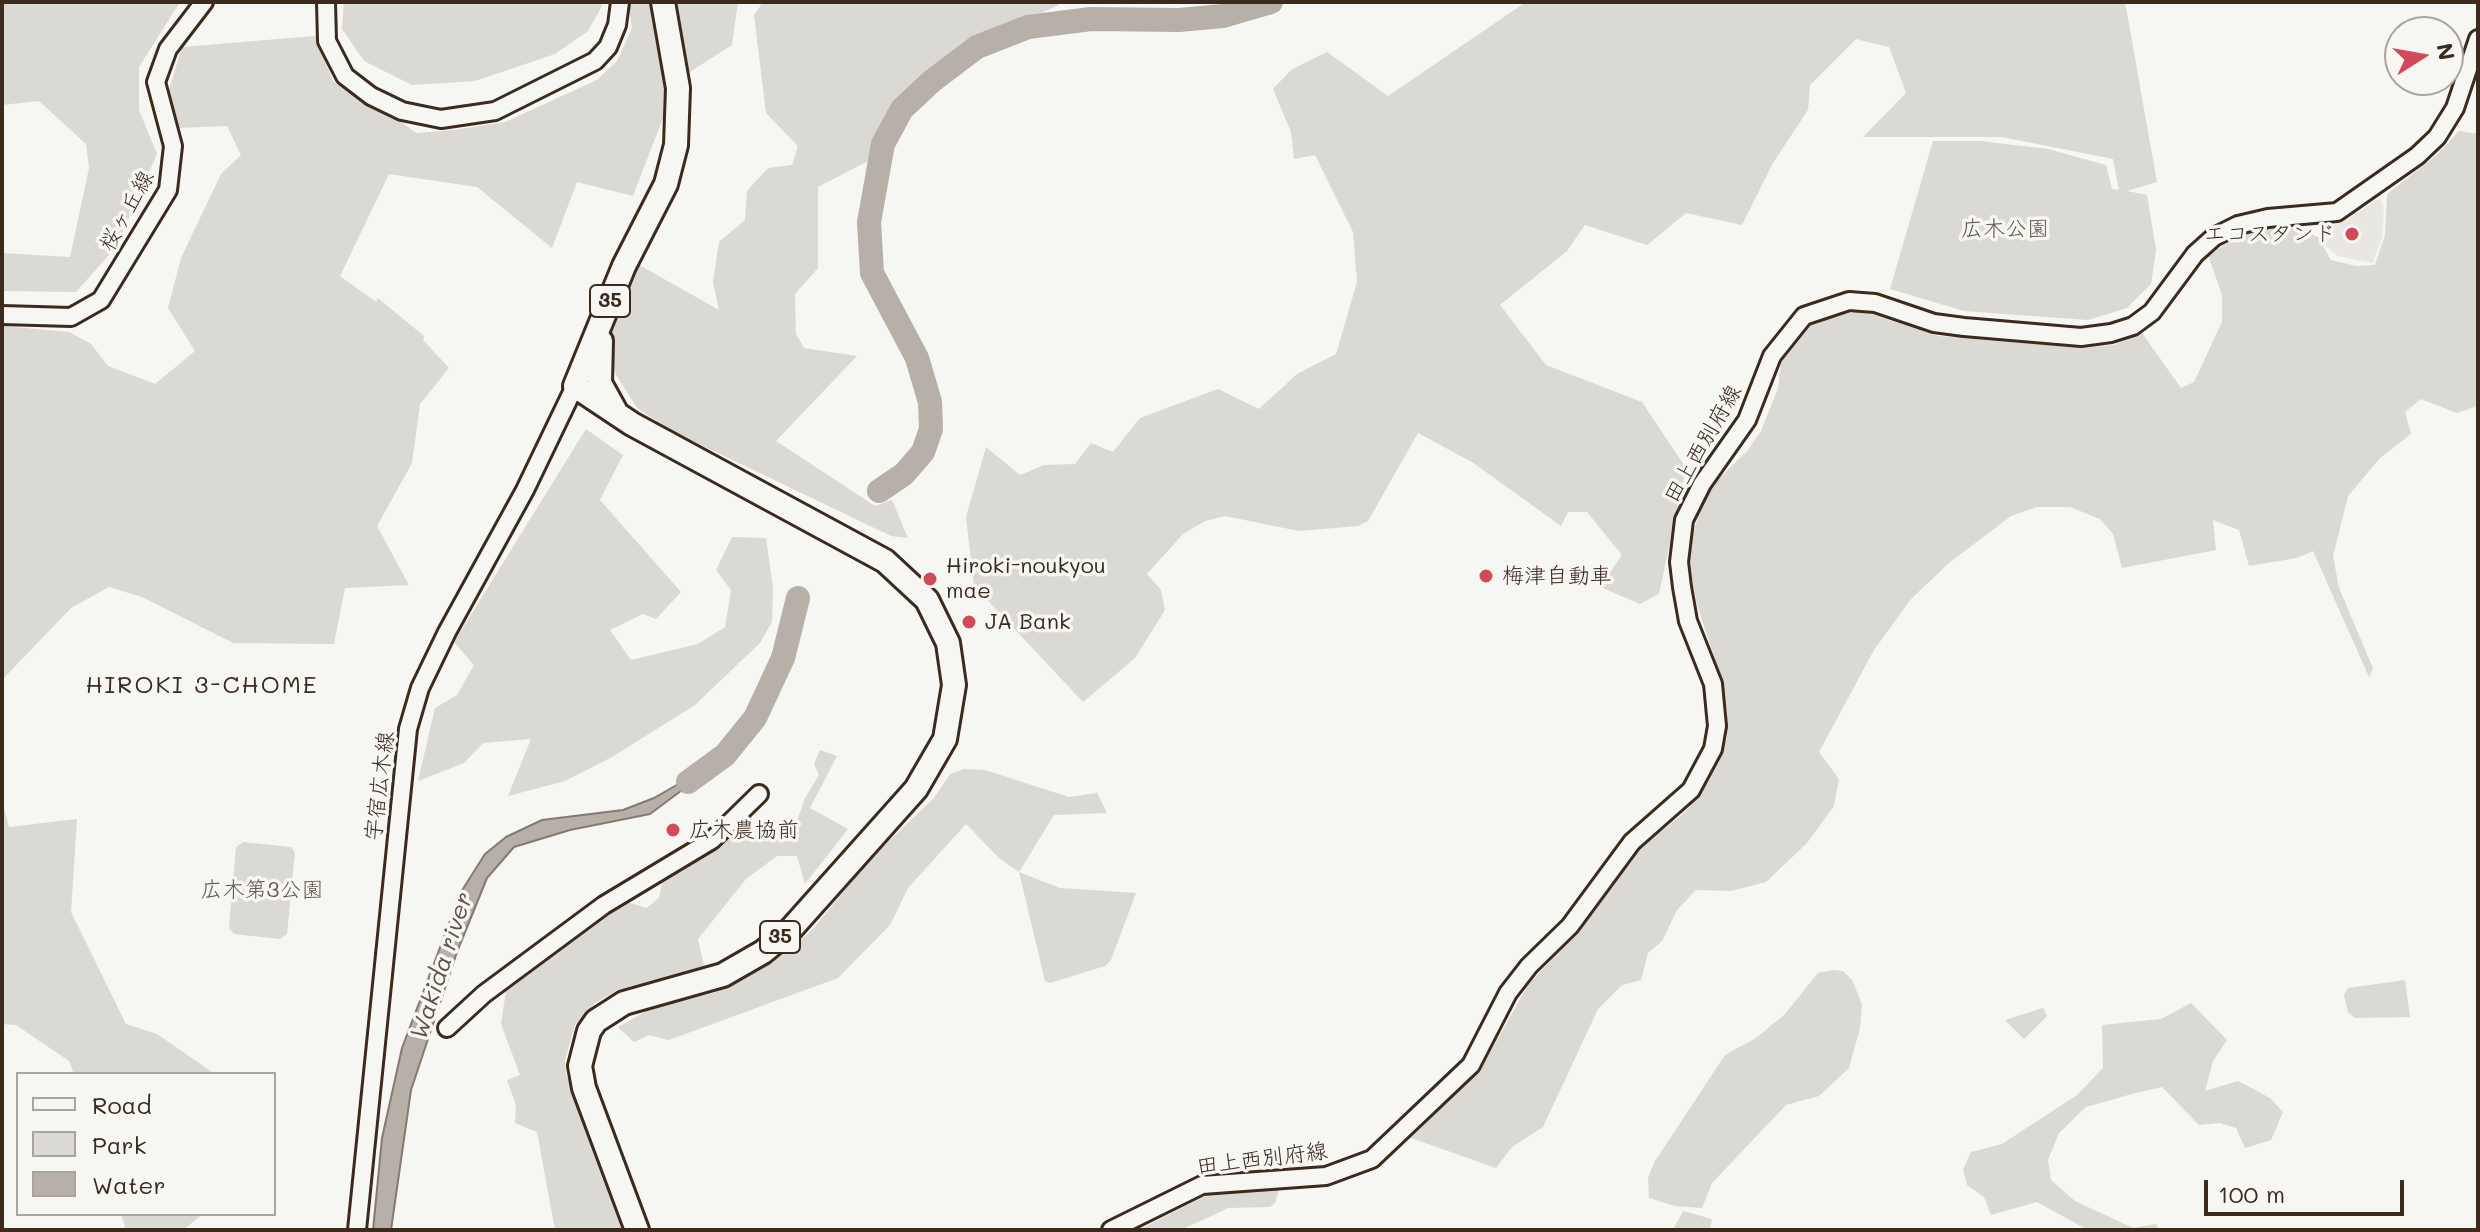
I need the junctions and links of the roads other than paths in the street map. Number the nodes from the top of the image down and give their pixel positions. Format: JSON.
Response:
{"nodes":[{"id":1,"x":204,"y":2,"type":"edge"},
{"id":2,"x":326,"y":2,"type":"edge"},
{"id":3,"x":620,"y":2,"type":"edge"},
{"id":4,"x":663,"y":2,"type":"edge"},
{"id":5,"x":2478,"y":39,"type":"edge"},
{"id":6,"x":605,"y":312,"type":"junction"},
{"id":7,"x":2,"y":315,"type":"edge"},
{"id":8,"x":575,"y":386,"type":"junction"},
{"id":9,"x":619,"y":415,"type":"junction"},
{"id":10,"x":759,"y":794,"type":"dead end"},
{"id":11,"x":447,"y":1028,"type":"dead end"},
{"id":12,"x":357,"y":1230,"type":"edge"},
{"id":13,"x":637,"y":1230,"type":"edge"},
{"id":14,"x":1111,"y":1230,"type":"edge"}],
"edges":[{"from":1,"to":7,"type":"street","name":"桜ヶ丘線"},
{"from":2,"to":3,"type":"street"},
{"from":4,"to":6,"type":"main road","number":"35"},
{"from":5,"to":14,"type":"street","name":"田上西別府線"},
{"from":6,"to":8,"type":"main road","number":"35"},
{"from":6,"to":9,"type":"main road"},
{"from":8,"to":9,"type":"main road","number":"35"},
{"from":8,"to":12,"type":"street","name":"宇宿広木線"},
{"from":9,"to":13,"type":"main road","number":"35"},
{"from":10,"to":11,"type":"street"}]}
